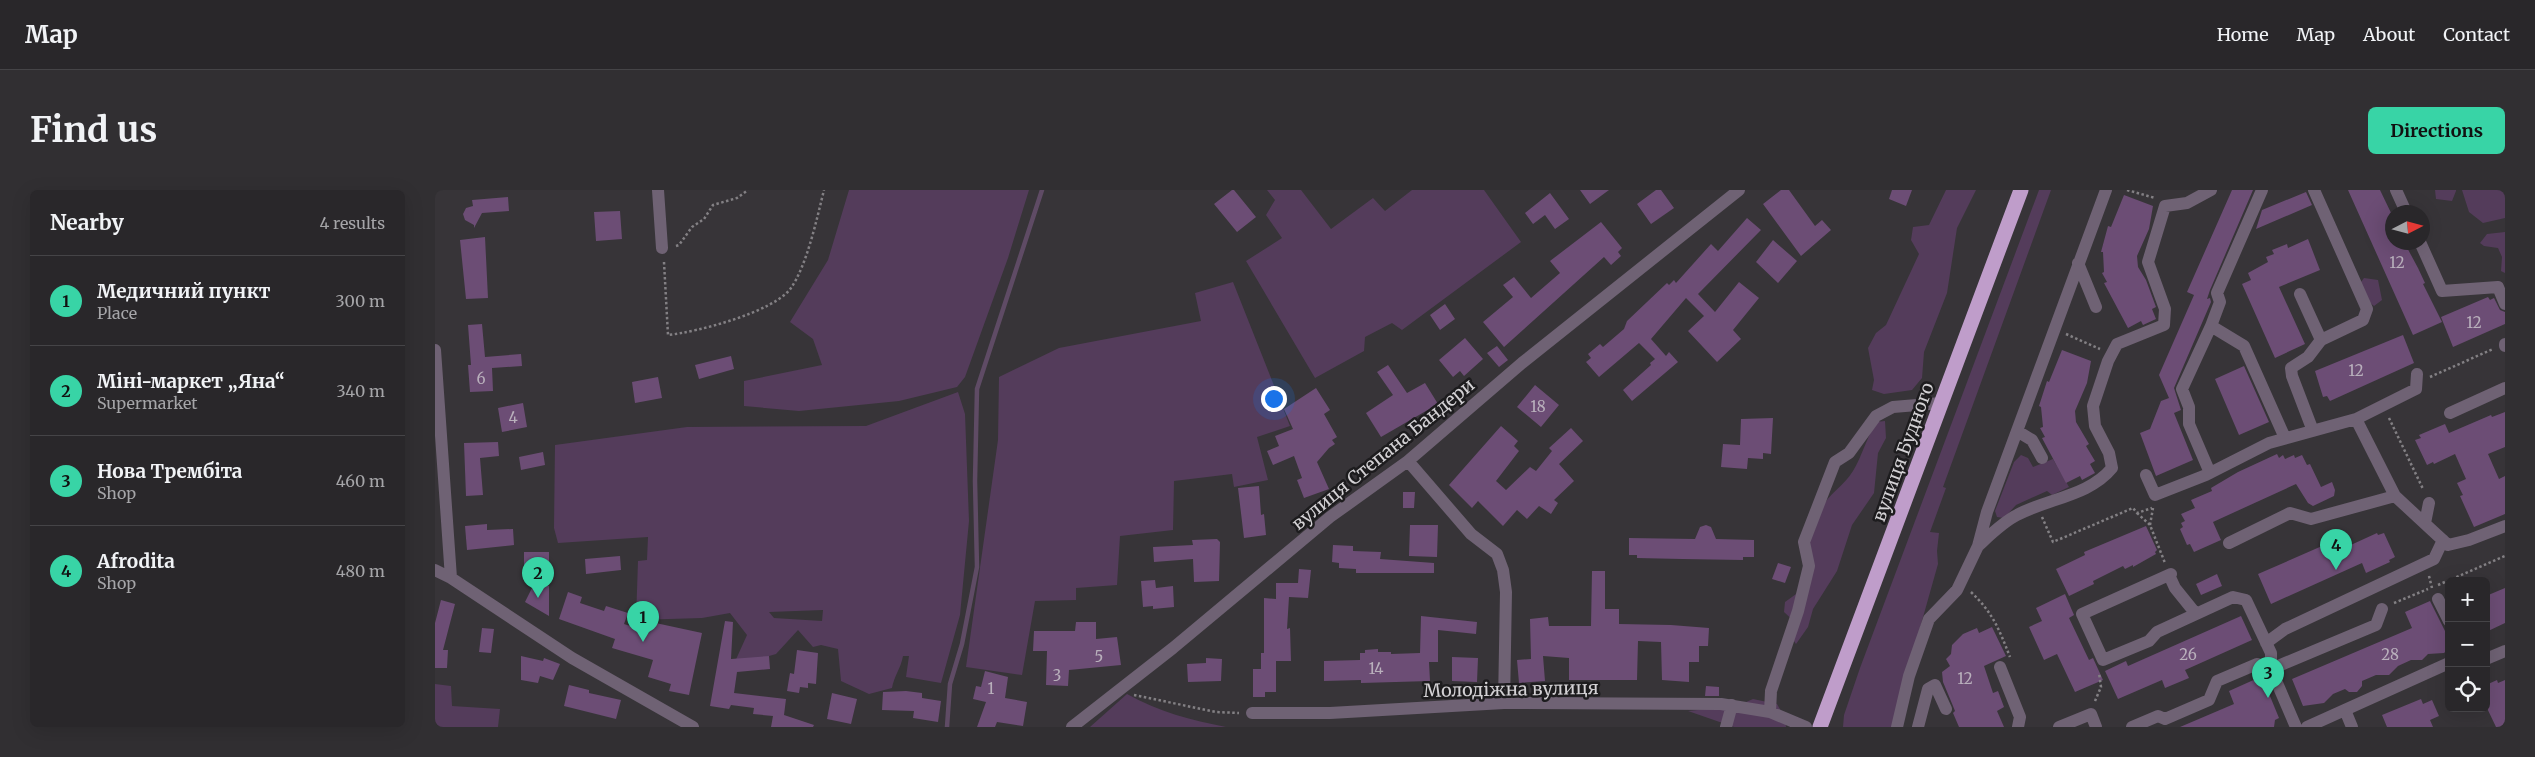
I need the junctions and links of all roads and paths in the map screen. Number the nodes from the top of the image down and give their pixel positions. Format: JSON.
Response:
{"nodes":[{"id":1,"x":658,"y":190,"type":"edge"},
{"id":2,"x":749,"y":190,"type":"edge"},
{"id":3,"x":824,"y":190,"type":"edge"},
{"id":4,"x":1739,"y":190,"type":"edge"},
{"id":5,"x":2021,"y":190,"type":"edge"},
{"id":6,"x":2106,"y":190,"type":"edge"},
{"id":7,"x":2127,"y":190,"type":"edge"},
{"id":8,"x":2211,"y":190,"type":"edge"},
{"id":9,"x":2262,"y":190,"type":"edge"},
{"id":10,"x":2314,"y":190,"type":"edge"},
{"id":11,"x":2396,"y":190,"type":"edge"},
{"id":12,"x":2403,"y":205,"type":"edge"},
{"id":13,"x":2165,"y":206,"type":"junction"},
{"id":14,"x":662,"y":248,"type":"junction"},
{"id":15,"x":2424,"y":250,"type":"edge"},
{"id":16,"x":2078,"y":263,"type":"junction"},
{"id":17,"x":2300,"y":294,"type":"dead end"},
{"id":18,"x":2505,"y":304,"type":"edge"},
{"id":19,"x":2096,"y":307,"type":"dead end"},
{"id":20,"x":2211,"y":326,"type":"junction"},
{"id":21,"x":2063,"y":332,"type":"dead end"},
{"id":22,"x":2321,"y":340,"type":"junction"},
{"id":23,"x":2505,"y":345,"type":"edge"},
{"id":24,"x":435,"y":350,"type":"edge"},
{"id":25,"x":2112,"y":355,"type":"junction"},
{"id":26,"x":436,"y":368,"type":"edge"},
{"id":27,"x":2417,"y":378,"type":"joint"},
{"id":28,"x":2505,"y":388,"type":"edge"},
{"id":29,"x":1941,"y":403,"type":"junction"},
{"id":30,"x":2384,"y":405,"type":"junction"},
{"id":31,"x":2449,"y":414,"type":"dead end"},
{"id":32,"x":2356,"y":419,"type":"junction"},
{"id":33,"x":2017,"y":431,"type":"junction"},
{"id":34,"x":2313,"y":431,"type":"junction"},
{"id":35,"x":2285,"y":438,"type":"junction"},
{"id":36,"x":2042,"y":458,"type":"dead end"},
{"id":37,"x":1408,"y":461,"type":"junction"},
{"id":38,"x":2211,"y":473,"type":"junction"},
{"id":39,"x":2146,"y":475,"type":"dead end"},
{"id":40,"x":2423,"y":489,"type":"dead end"},
{"id":41,"x":2155,"y":495,"type":"junction"},
{"id":42,"x":2395,"y":496,"type":"junction"},
{"id":43,"x":2429,"y":502,"type":"dead end"},
{"id":44,"x":2153,"y":508,"type":"junction"},
{"id":45,"x":2137,"y":513,"type":"junction"},
{"id":46,"x":2043,"y":521,"type":"dead end"},
{"id":47,"x":2425,"y":523,"type":"junction"},
{"id":48,"x":2150,"y":525,"type":"junction"},
{"id":49,"x":2505,"y":526,"type":"edge"},
{"id":50,"x":2443,"y":540,"type":"junction"},
{"id":51,"x":2229,"y":543,"type":"dead end"},
{"id":52,"x":1978,"y":546,"type":"junction"},
{"id":53,"x":2505,"y":556,"type":"edge"},
{"id":54,"x":2428,"y":562,"type":"junction"},
{"id":55,"x":435,"y":570,"type":"edge"},
{"id":56,"x":2170,"y":574,"type":"junction"},
{"id":57,"x":451,"y":578,"type":"junction"},
{"id":58,"x":1958,"y":586,"type":"junction"},
{"id":59,"x":2435,"y":593,"type":"junction"},
{"id":60,"x":2381,"y":609,"type":"joint"},
{"id":61,"x":2445,"y":613,"type":"edge"},
{"id":62,"x":2197,"y":614,"type":"junction"},
{"id":63,"x":2266,"y":643,"type":"junction"},
{"id":64,"x":2505,"y":651,"type":"edge"},
{"id":65,"x":2490,"y":657,"type":"edge"},
{"id":66,"x":2103,"y":660,"type":"junction"},
{"id":67,"x":2445,"y":665,"type":"edge"},
{"id":68,"x":2000,"y":667,"type":"joint"},
{"id":69,"x":2271,"y":669,"type":"junction"},
{"id":70,"x":1124,"y":685,"type":"junction"},
{"id":71,"x":1504,"y":703,"type":"junction"},
{"id":72,"x":1732,"y":705,"type":"junction"},
{"id":73,"x":1946,"y":709,"type":"dead end"},
{"id":74,"x":2345,"y":710,"type":"junction"},
{"id":75,"x":1770,"y":712,"type":"junction"},
{"id":76,"x":1252,"y":713,"type":"joint"},
{"id":77,"x":2091,"y":714,"type":"junction"},
{"id":78,"x":693,"y":727,"type":"edge"},
{"id":79,"x":1072,"y":727,"type":"edge"},
{"id":80,"x":1726,"y":727,"type":"edge"},
{"id":81,"x":1806,"y":727,"type":"edge"},
{"id":82,"x":1820,"y":727,"type":"edge"},
{"id":83,"x":1897,"y":727,"type":"edge"},
{"id":84,"x":1918,"y":727,"type":"edge"},
{"id":85,"x":2018,"y":727,"type":"edge"},
{"id":86,"x":2059,"y":727,"type":"edge"},
{"id":87,"x":2096,"y":727,"type":"edge"},
{"id":88,"x":2132,"y":727,"type":"edge"},
{"id":89,"x":2296,"y":727,"type":"edge"},
{"id":90,"x":2307,"y":727,"type":"edge"},
{"id":91,"x":2351,"y":727,"type":"edge"}],
"edges":[{"from":1,"to":14,"type":"street"},
{"from":2,"to":14,"type":"path"},
{"from":3,"to":14,"type":"path"},
{"from":4,"to":37,"type":"street","name":"вулиця Степана Бандери"},
{"from":5,"to":29,"type":"highway","name":"вулиця Будного"},
{"from":6,"to":16,"type":"street"},
{"from":7,"to":13,"type":"path"},
{"from":8,"to":13,"type":"street"},
{"from":9,"to":20,"type":"street"},
{"from":10,"to":22,"type":"street"},
{"from":11,"to":12,"type":"street"},
{"from":13,"to":25,"type":"street"},
{"from":15,"to":18,"type":"street"},
{"from":16,"to":19,"type":"street"},
{"from":16,"to":33,"type":"street"},
{"from":17,"to":22,"type":"street"},
{"from":20,"to":35,"type":"street"},
{"from":20,"to":38,"type":"street"},
{"from":21,"to":25,"type":"path"},
{"from":22,"to":34,"type":"street"},
{"from":23,"to":27,"type":"path"},
{"from":24,"to":26,"type":"street"},
{"from":25,"to":52,"type":"street"},
{"from":26,"to":57,"type":"street"},
{"from":27,"to":30,"type":"street"},
{"from":28,"to":31,"type":"street"},
{"from":29,"to":75,"type":"street"},
{"from":29,"to":82,"type":"highway","name":"вулиця Будного"},
{"from":30,"to":32,"type":"street"},
{"from":30,"to":40,"type":"path"},
{"from":32,"to":34,"type":"street"},
{"from":32,"to":42,"type":"street"},
{"from":33,"to":36,"type":"street"},
{"from":33,"to":52,"type":"street"},
{"from":34,"to":35,"type":"street"},
{"from":35,"to":38,"type":"street"},
{"from":37,"to":70,"type":"street","name":"вулиця Степана Бандери"},
{"from":37,"to":71,"type":"street"},
{"from":38,"to":41,"type":"street"},
{"from":39,"to":41,"type":"street"},
{"from":41,"to":44,"type":"path"},
{"from":42,"to":47,"type":"street"},
{"from":42,"to":51,"type":"street"},
{"from":43,"to":47,"type":"street"},
{"from":44,"to":45,"type":"path"},
{"from":44,"to":48,"type":"path"},
{"from":45,"to":46,"type":"path"},
{"from":45,"to":48,"type":"path"},
{"from":47,"to":50,"type":"street"},
{"from":48,"to":56,"type":"path"},
{"from":49,"to":50,"type":"street"},
{"from":50,"to":54,"type":"street"},
{"from":52,"to":58,"type":"street"},
{"from":53,"to":59,"type":"path"},
{"from":54,"to":59,"type":"path"},
{"from":54,"to":63,"type":"street"},
{"from":55,"to":57,"type":"street"},
{"from":56,"to":62,"type":"street"},
{"from":56,"to":66,"type":"street"},
{"from":57,"to":78,"type":"street"},
{"from":58,"to":68,"type":"path"},
{"from":58,"to":83,"type":"street"},
{"from":59,"to":60,"type":"path"},
{"from":59,"to":61,"type":"street"},
{"from":60,"to":69,"type":"street"},
{"from":62,"to":63,"type":"street"},
{"from":62,"to":66,"type":"street"},
{"from":63,"to":69,"type":"street"},
{"from":64,"to":65,"type":"street"},
{"from":66,"to":77,"type":"path"},
{"from":67,"to":74,"type":"street"},
{"from":68,"to":85,"type":"street"},
{"from":69,"to":88,"type":"street"},
{"from":69,"to":89,"type":"street"},
{"from":70,"to":76,"type":"path"},
{"from":70,"to":79,"type":"street","name":"вулиця Степана Бандери"},
{"from":71,"to":72,"type":"street","name":"Молодіжна вулиця"},
{"from":71,"to":76,"type":"street","name":"Молодіжна вулиця"},
{"from":72,"to":75,"type":"street","name":"Молодіжна вулиця"},
{"from":72,"to":80,"type":"street"},
{"from":73,"to":84,"type":"street"},
{"from":74,"to":90,"type":"street"},
{"from":74,"to":91,"type":"street"},
{"from":75,"to":81,"type":"street","name":"Молодіжна вулиця"},
{"from":77,"to":86,"type":"street"},
{"from":77,"to":87,"type":"street"}]}
